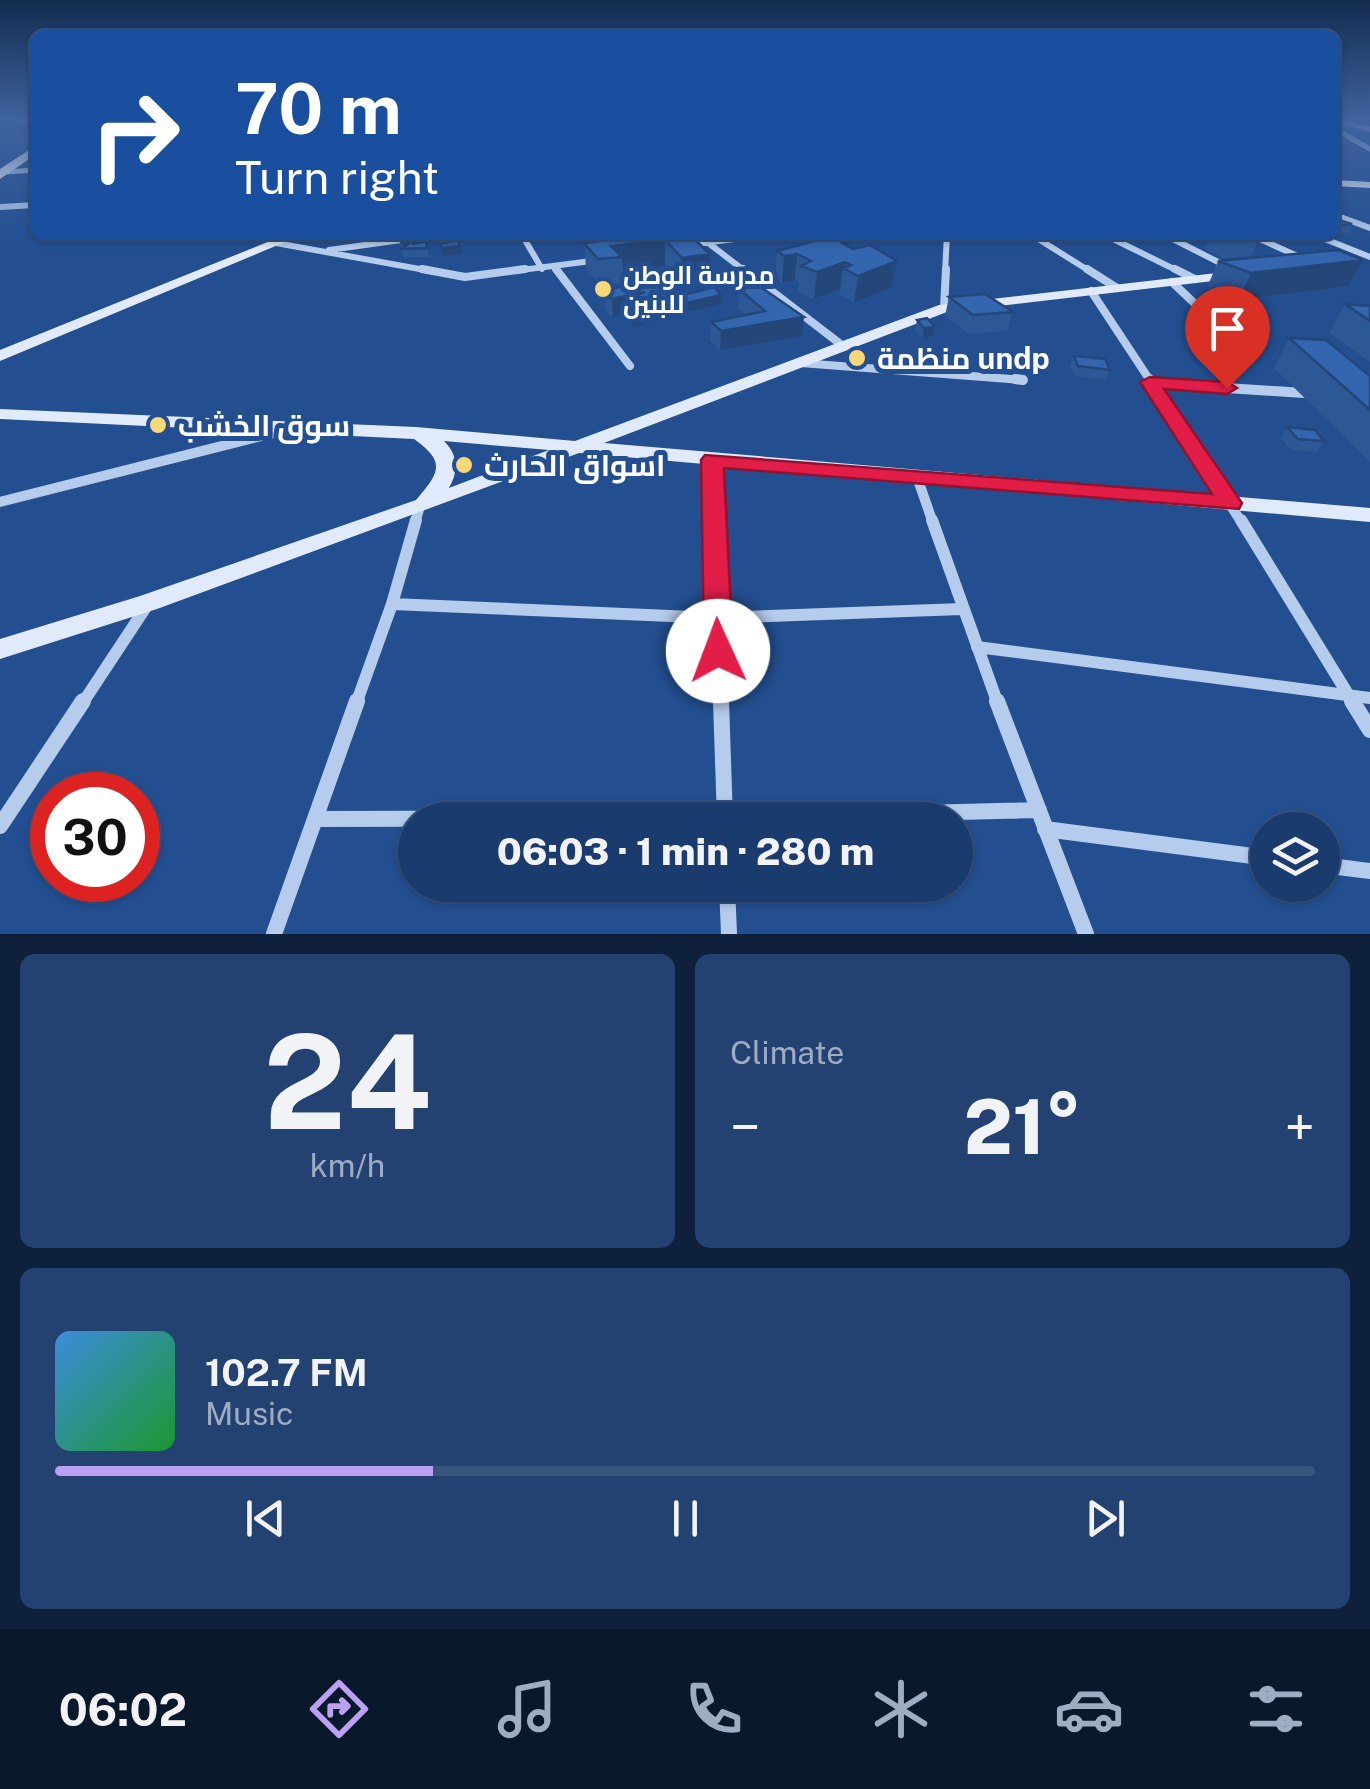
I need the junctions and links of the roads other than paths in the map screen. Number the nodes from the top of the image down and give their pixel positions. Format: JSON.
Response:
{"nodes":[{"id":1,"x":2,"y":169,"type":"edge"},
{"id":2,"x":30,"y":170,"type":"edge"},
{"id":3,"x":1340,"y":182,"type":"edge"},
{"id":4,"x":1368,"y":185,"type":"edge"},
{"id":5,"x":30,"y":206,"type":"edge"},
{"id":6,"x":0,"y":208,"type":"edge"},
{"id":7,"x":1340,"y":217,"type":"edge"},
{"id":8,"x":1370,"y":228,"type":"edge"},
{"id":9,"x":284,"y":240,"type":"edge"},
{"id":10,"x":402,"y":240,"type":"edge"},
{"id":11,"x":525,"y":240,"type":"edge"},
{"id":12,"x":705,"y":240,"type":"edge"},
{"id":13,"x":724,"y":240,"type":"edge"},
{"id":14,"x":948,"y":240,"type":"edge"},
{"id":15,"x":1040,"y":240,"type":"edge"},
{"id":16,"x":1114,"y":240,"type":"edge"},
{"id":17,"x":1175,"y":240,"type":"edge"},
{"id":18,"x":1262,"y":240,"type":"edge"},
{"id":19,"x":1327,"y":240,"type":"edge"},
{"id":20,"x":708,"y":242,"type":"junction"},
{"id":21,"x":276,"y":243,"type":"junction"},
{"id":22,"x":670,"y":248,"type":"edge"},
{"id":23,"x":318,"y":252,"type":"junction"},
{"id":24,"x":612,"y":258,"type":"edge"},
{"id":25,"x":1370,"y":258,"type":"edge"},
{"id":26,"x":1336,"y":264,"type":"edge"},
{"id":27,"x":1318,"y":266,"type":"joint"},
{"id":28,"x":554,"y":267,"type":"junction"},
{"id":29,"x":542,"y":269,"type":"junction"},
{"id":30,"x":1280,"y":270,"type":"edge"},
{"id":31,"x":1242,"y":274,"type":"joint"},
{"id":32,"x":1195,"y":279,"type":"junction"},
{"id":33,"x":1172,"y":282,"type":"junction"},
{"id":34,"x":1118,"y":288,"type":"junction"},
{"id":35,"x":1091,"y":291,"type":"junction"},
{"id":36,"x":944,"y":308,"type":"junction"},
{"id":37,"x":843,"y":346,"type":"junction"},
{"id":38,"x":1248,"y":354,"type":"dead end"},
{"id":39,"x":0,"y":356,"type":"edge"},
{"id":40,"x":800,"y":362,"type":"junction"},
{"id":41,"x":630,"y":366,"type":"dead end"},
{"id":42,"x":1023,"y":380,"type":"dead end"},
{"id":43,"x":1150,"y":382,"type":"junction"},
{"id":44,"x":1304,"y":394,"type":"dead end"},
{"id":45,"x":0,"y":414,"type":"edge"},
{"id":46,"x":293,"y":428,"type":"junction"},
{"id":47,"x":416,"y":434,"type":"junction"},
{"id":48,"x":574,"y":449,"type":"junction"},
{"id":49,"x":712,"y":460,"type":"junction"},
{"id":50,"x":917,"y":477,"type":"junction"},
{"id":51,"x":0,"y":502,"type":"edge"},
{"id":52,"x":1230,"y":503,"type":"junction"},
{"id":53,"x":420,"y":506,"type":"junction"},
{"id":54,"x":1370,"y":515,"type":"edge"},
{"id":55,"x":148,"y":603,"type":"junction"},
{"id":56,"x":392,"y":604,"type":"junction"},
{"id":57,"x":962,"y":610,"type":"junction"},
{"id":58,"x":717,"y":618,"type":"junction"},
{"id":59,"x":977,"y":647,"type":"junction"},
{"id":60,"x":0,"y":649,"type":"edge"},
{"id":61,"x":1349,"y":695,"type":"junction"},
{"id":62,"x":1370,"y":698,"type":"edge"},
{"id":63,"x":1370,"y":730,"type":"edge"},
{"id":64,"x":723,"y":802,"type":"edge"},
{"id":65,"x":1040,"y":810,"type":"junction"},
{"id":66,"x":973,"y":812,"type":"edge"},
{"id":67,"x":315,"y":819,"type":"junction"},
{"id":68,"x":398,"y":819,"type":"edge"},
{"id":69,"x":0,"y":826,"type":"edge"},
{"id":70,"x":1046,"y":829,"type":"junction"},
{"id":71,"x":1250,"y":856,"type":"edge"},
{"id":72,"x":1340,"y":867,"type":"edge"},
{"id":73,"x":1370,"y":871,"type":"edge"},
{"id":74,"x":728,"y":902,"type":"edge"},
{"id":75,"x":274,"y":934,"type":"edge"},
{"id":76,"x":729,"y":934,"type":"edge"},
{"id":77,"x":1086,"y":934,"type":"edge"}],
"edges":[{"from":1,"to":2,"type":"street"},
{"from":3,"to":4,"type":"street"},
{"from":5,"to":6,"type":"street"},
{"from":7,"to":8,"type":"street"},
{"from":9,"to":21,"type":"street"},
{"from":10,"to":23,"type":"street"},
{"from":11,"to":29,"type":"street"},
{"from":12,"to":20,"type":"street"},
{"from":13,"to":20,"type":"street"},
{"from":14,"to":36,"type":"street"},
{"from":15,"to":34,"type":"street"},
{"from":16,"to":32,"type":"street"},
{"from":17,"to":31,"type":"street"},
{"from":18,"to":27,"type":"street"},
{"from":19,"to":25,"type":"street"},
{"from":20,"to":22,"type":"street"},
{"from":20,"to":37,"type":"street"},
{"from":21,"to":23,"type":"street"},
{"from":21,"to":39,"type":"street"},
{"from":23,"to":29,"type":"street"},
{"from":24,"to":28,"type":"street"},
{"from":25,"to":26,"type":"street"},
{"from":27,"to":30,"type":"street"},
{"from":28,"to":29,"type":"street"},
{"from":28,"to":41,"type":"street"},
{"from":31,"to":32,"type":"street"},
{"from":32,"to":33,"type":"street"},
{"from":33,"to":34,"type":"street"},
{"from":33,"to":38,"type":"street"},
{"from":34,"to":35,"type":"street"},
{"from":35,"to":36,"type":"street"},
{"from":35,"to":43,"type":"street"},
{"from":36,"to":37,"type":"street"},
{"from":37,"to":40,"type":"street"},
{"from":40,"to":42,"type":"street"},
{"from":40,"to":48,"type":"street"},
{"from":43,"to":44,"type":"street"},
{"from":43,"to":52,"type":"street"},
{"from":45,"to":46,"type":"street"},
{"from":46,"to":47,"type":"street"},
{"from":46,"to":51,"type":"street"},
{"from":47,"to":48,"type":"street"},
{"from":47,"to":53,"type":"street"},
{"from":48,"to":49,"type":"street"},
{"from":48,"to":53,"type":"street"},
{"from":49,"to":50,"type":"street"},
{"from":49,"to":58,"type":"street"},
{"from":50,"to":52,"type":"street"},
{"from":50,"to":57,"type":"street"},
{"from":52,"to":54,"type":"street"},
{"from":52,"to":61,"type":"street"},
{"from":53,"to":55,"type":"street"},
{"from":53,"to":56,"type":"street"},
{"from":55,"to":60,"type":"street"},
{"from":55,"to":69,"type":"street"},
{"from":56,"to":58,"type":"street"},
{"from":56,"to":67,"type":"street"},
{"from":57,"to":58,"type":"street"},
{"from":57,"to":59,"type":"street"},
{"from":58,"to":64,"type":"street"},
{"from":59,"to":61,"type":"street"},
{"from":59,"to":65,"type":"street"},
{"from":61,"to":62,"type":"street"},
{"from":61,"to":63,"type":"street"},
{"from":65,"to":66,"type":"street"},
{"from":65,"to":70,"type":"street"},
{"from":67,"to":68,"type":"street"},
{"from":67,"to":75,"type":"street"},
{"from":70,"to":71,"type":"street"},
{"from":70,"to":77,"type":"street"},
{"from":72,"to":73,"type":"street"},
{"from":74,"to":76,"type":"street"}]}
